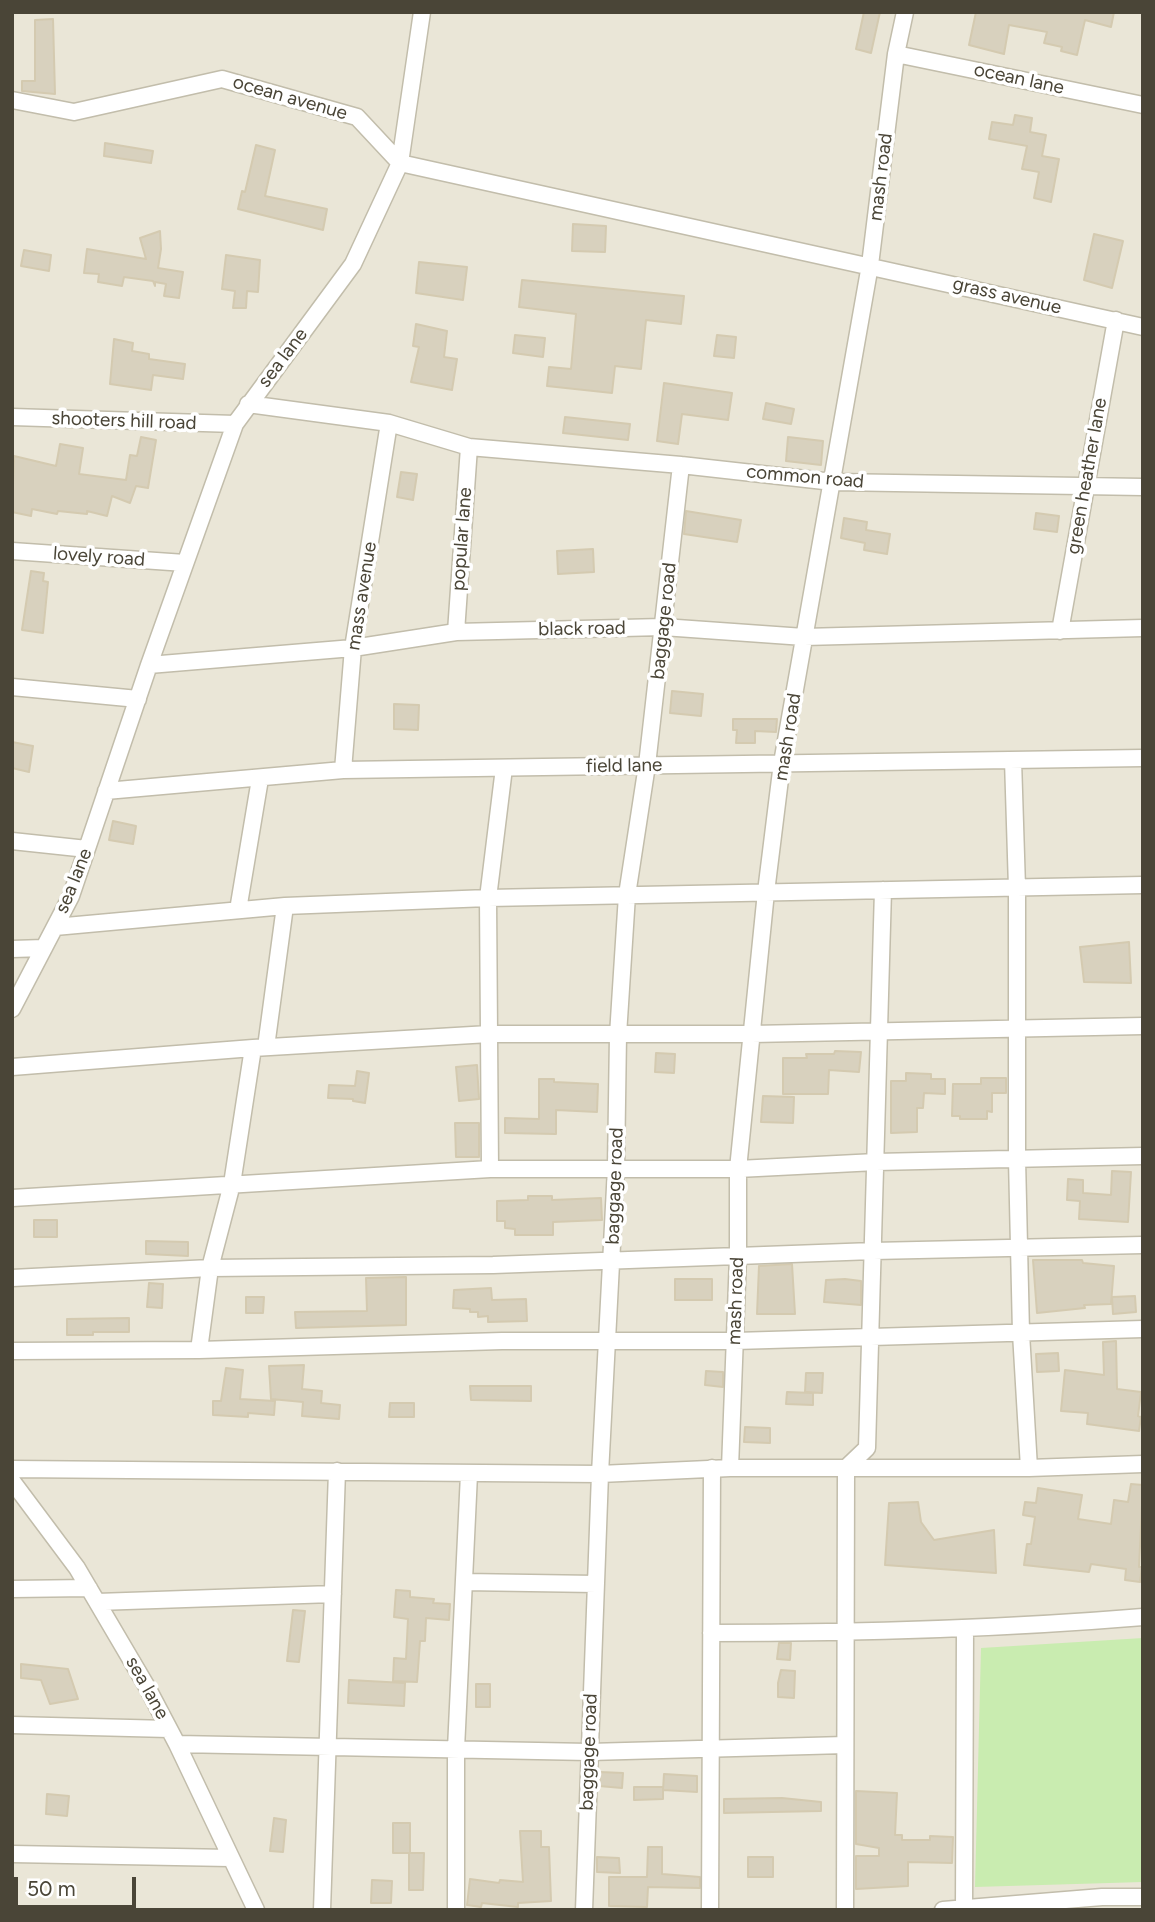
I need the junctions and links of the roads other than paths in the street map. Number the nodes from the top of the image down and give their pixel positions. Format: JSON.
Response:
{"nodes":[{"id":1,"x":422,"y":12,"type":"edge"},
{"id":2,"x":905,"y":12,"type":"edge"},
{"id":3,"x":896,"y":54,"type":"junction"},
{"id":4,"x":12,"y":100,"type":"edge"},
{"id":5,"x":1143,"y":105,"type":"edge"},
{"id":6,"x":400,"y":163,"type":"junction"},
{"id":7,"x":870,"y":265,"type":"junction"},
{"id":8,"x":1116,"y":320,"type":"junction"},
{"id":9,"x":1143,"y":327,"type":"edge"},
{"id":10,"x":248,"y":404,"type":"junction"},
{"id":11,"x":12,"y":417,"type":"edge"},
{"id":12,"x":235,"y":424,"type":"junction"},
{"id":13,"x":388,"y":424,"type":"junction"},
{"id":14,"x":469,"y":447,"type":"junction"},
{"id":15,"x":681,"y":465,"type":"junction"},
{"id":16,"x":833,"y":482,"type":"junction"},
{"id":17,"x":1084,"y":487,"type":"junction"},
{"id":18,"x":1143,"y":487,"type":"edge"},
{"id":19,"x":12,"y":551,"type":"edge"},
{"id":20,"x":185,"y":563,"type":"junction"},
{"id":21,"x":663,"y":627,"type":"junction"},
{"id":22,"x":1143,"y":628,"type":"edge"},
{"id":23,"x":1060,"y":631,"type":"junction"},
{"id":24,"x":456,"y":632,"type":"junction"},
{"id":25,"x":804,"y":637,"type":"junction"},
{"id":26,"x":353,"y":648,"type":"junction"},
{"id":27,"x":149,"y":665,"type":"junction"},
{"id":28,"x":12,"y":687,"type":"edge"},
{"id":29,"x":138,"y":699,"type":"junction"},
{"id":30,"x":1143,"y":758,"type":"edge"},
{"id":31,"x":1013,"y":760,"type":"junction"},
{"id":32,"x":782,"y":763,"type":"junction"},
{"id":33,"x":647,"y":765,"type":"junction"},
{"id":34,"x":504,"y":768,"type":"junction"},
{"id":35,"x":343,"y":770,"type":"junction"},
{"id":36,"x":260,"y":779,"type":"junction"},
{"id":37,"x":106,"y":791,"type":"junction"},
{"id":38,"x":12,"y":841,"type":"edge"},
{"id":39,"x":87,"y":849,"type":"junction"},
{"id":40,"x":1143,"y":885,"type":"edge"},
{"id":41,"x":1017,"y":888,"type":"junction"},
{"id":42,"x":883,"y":890,"type":"junction"},
{"id":43,"x":765,"y":892,"type":"junction"},
{"id":44,"x":627,"y":895,"type":"junction"},
{"id":45,"x":488,"y":898,"type":"junction"},
{"id":46,"x":285,"y":906,"type":"junction"},
{"id":47,"x":239,"y":910,"type":"junction"},
{"id":48,"x":55,"y":927,"type":"junction"},
{"id":49,"x":12,"y":948,"type":"edge"},
{"id":50,"x":44,"y":948,"type":"junction"},
{"id":51,"x":12,"y":1009,"type":"edge"},
{"id":52,"x":1143,"y":1026,"type":"edge"},
{"id":53,"x":1016,"y":1029,"type":"junction"},
{"id":54,"x":878,"y":1031,"type":"junction"},
{"id":55,"x":489,"y":1034,"type":"junction"},
{"id":56,"x":752,"y":1034,"type":"junction"},
{"id":57,"x":618,"y":1035,"type":"junction"},
{"id":58,"x":260,"y":1048,"type":"junction"},
{"id":59,"x":12,"y":1067,"type":"edge"},
{"id":60,"x":1143,"y":1156,"type":"edge"},
{"id":61,"x":1017,"y":1159,"type":"junction"},
{"id":62,"x":876,"y":1162,"type":"junction"},
{"id":63,"x":616,"y":1168,"type":"junction"},
{"id":64,"x":738,"y":1169,"type":"junction"},
{"id":65,"x":490,"y":1170,"type":"junction"},
{"id":66,"x":232,"y":1184,"type":"junction"},
{"id":67,"x":12,"y":1198,"type":"edge"},
{"id":68,"x":1143,"y":1245,"type":"edge"},
{"id":69,"x":1020,"y":1248,"type":"junction"},
{"id":70,"x":873,"y":1251,"type":"junction"},
{"id":71,"x":738,"y":1256,"type":"junction"},
{"id":72,"x":612,"y":1260,"type":"junction"},
{"id":73,"x":210,"y":1268,"type":"junction"},
{"id":74,"x":12,"y":1278,"type":"edge"},
{"id":75,"x":1143,"y":1329,"type":"edge"},
{"id":76,"x":1021,"y":1333,"type":"junction"},
{"id":77,"x":869,"y":1338,"type":"junction"},
{"id":78,"x":609,"y":1341,"type":"junction"},
{"id":79,"x":735,"y":1341,"type":"junction"},
{"id":80,"x":199,"y":1350,"type":"junction"},
{"id":81,"x":12,"y":1351,"type":"edge"},
{"id":82,"x":1143,"y":1464,"type":"edge"},
{"id":83,"x":712,"y":1468,"type":"junction"},
{"id":84,"x":730,"y":1468,"type":"junction"},
{"id":85,"x":846,"y":1468,"type":"junction"},
{"id":86,"x":1029,"y":1468,"type":"junction"},
{"id":87,"x":12,"y":1469,"type":"edge"},
{"id":88,"x":337,"y":1471,"type":"junction"},
{"id":89,"x":469,"y":1474,"type":"junction"},
{"id":90,"x":600,"y":1474,"type":"junction"},
{"id":91,"x":12,"y":1482,"type":"edge"},
{"id":92,"x":464,"y":1582,"type":"junction"},
{"id":93,"x":596,"y":1584,"type":"junction"},
{"id":94,"x":12,"y":1589,"type":"edge"},
{"id":95,"x":332,"y":1594,"type":"junction"},
{"id":96,"x":93,"y":1595,"type":"junction"},
{"id":97,"x":1143,"y":1618,"type":"edge"},
{"id":98,"x":965,"y":1628,"type":"junction"},
{"id":99,"x":711,"y":1633,"type":"junction"},
{"id":100,"x":844,"y":1633,"type":"junction"},
{"id":101,"x":12,"y":1725,"type":"edge"},
{"id":102,"x":169,"y":1728,"type":"junction"},
{"id":103,"x":177,"y":1744,"type":"junction"},
{"id":104,"x":845,"y":1745,"type":"junction"},
{"id":105,"x":327,"y":1746,"type":"junction"},
{"id":106,"x":710,"y":1747,"type":"junction"},
{"id":107,"x":456,"y":1749,"type":"junction"},
{"id":108,"x":589,"y":1752,"type":"junction"},
{"id":109,"x":12,"y":1854,"type":"edge"},
{"id":110,"x":230,"y":1858,"type":"junction"},
{"id":111,"x":1143,"y":1897,"type":"edge"},
{"id":112,"x":1102,"y":1903,"type":"edge"},
{"id":113,"x":964,"y":1909,"type":"edge"},
{"id":114,"x":256,"y":1910,"type":"edge"},
{"id":115,"x":322,"y":1910,"type":"edge"},
{"id":116,"x":456,"y":1910,"type":"edge"},
{"id":117,"x":584,"y":1910,"type":"edge"},
{"id":118,"x":710,"y":1910,"type":"edge"},
{"id":119,"x":845,"y":1910,"type":"edge"},
{"id":120,"x":943,"y":1910,"type":"edge"}],
"edges":[{"from":1,"to":6,"type":"street"},
{"from":2,"to":3,"type":"street","name":"mash road"},
{"from":3,"to":5,"type":"street","name":"ocean lane"},
{"from":3,"to":7,"type":"street","name":"mash road"},
{"from":4,"to":6,"type":"street","name":"ocean avenue"},
{"from":6,"to":7,"type":"street"},
{"from":6,"to":10,"type":"street","name":"sea lane"},
{"from":7,"to":8,"type":"street","name":"grass avenue"},
{"from":7,"to":16,"type":"street","name":"mash road"},
{"from":8,"to":9,"type":"street","name":"grass avenue"},
{"from":8,"to":17,"type":"street","name":"green heather lane"},
{"from":10,"to":12,"type":"street","name":"sea lane"},
{"from":10,"to":13,"type":"street","name":"common road"},
{"from":11,"to":12,"type":"street","name":"shooters hill road"},
{"from":12,"to":20,"type":"street","name":"sea lane"},
{"from":13,"to":14,"type":"street","name":"common road"},
{"from":13,"to":26,"type":"street","name":"mass avenue"},
{"from":14,"to":15,"type":"street","name":"common road"},
{"from":14,"to":24,"type":"street","name":"popular lane"},
{"from":15,"to":16,"type":"street","name":"common road"},
{"from":15,"to":21,"type":"street","name":"baggage road"},
{"from":16,"to":17,"type":"street","name":"common road"},
{"from":16,"to":25,"type":"street","name":"mash road"},
{"from":17,"to":18,"type":"street","name":"common road"},
{"from":17,"to":23,"type":"street","name":"green heather lane"},
{"from":19,"to":20,"type":"street","name":"lovely road"},
{"from":20,"to":27,"type":"street","name":"sea lane"},
{"from":21,"to":24,"type":"street","name":"black road"},
{"from":21,"to":25,"type":"street","name":"black road"},
{"from":21,"to":33,"type":"street","name":"baggage road"},
{"from":22,"to":23,"type":"street","name":"black road"},
{"from":23,"to":25,"type":"street","name":"black road"},
{"from":24,"to":26,"type":"street","name":"black road"},
{"from":25,"to":32,"type":"street","name":"mash road"},
{"from":26,"to":27,"type":"street","name":"black road"},
{"from":26,"to":35,"type":"street","name":"mass avenue"},
{"from":27,"to":29,"type":"street","name":"sea lane"},
{"from":28,"to":29,"type":"street"},
{"from":29,"to":37,"type":"street","name":"sea lane"},
{"from":30,"to":31,"type":"street","name":"field lane"},
{"from":31,"to":32,"type":"street","name":"field lane"},
{"from":31,"to":41,"type":"street"},
{"from":32,"to":33,"type":"street","name":"field lane"},
{"from":32,"to":43,"type":"street","name":"mash road"},
{"from":33,"to":34,"type":"street","name":"field lane"},
{"from":33,"to":44,"type":"street","name":"baggage road"},
{"from":34,"to":35,"type":"street","name":"field lane"},
{"from":34,"to":45,"type":"street"},
{"from":35,"to":36,"type":"street","name":"field lane"},
{"from":36,"to":37,"type":"street","name":"field lane"},
{"from":36,"to":47,"type":"street"},
{"from":37,"to":39,"type":"street","name":"sea lane"},
{"from":38,"to":39,"type":"street"},
{"from":39,"to":48,"type":"street","name":"sea lane"},
{"from":40,"to":41,"type":"street"},
{"from":41,"to":42,"type":"street"},
{"from":41,"to":53,"type":"street"},
{"from":42,"to":43,"type":"street"},
{"from":42,"to":54,"type":"street"},
{"from":43,"to":44,"type":"street"},
{"from":43,"to":56,"type":"street","name":"mash road"},
{"from":44,"to":45,"type":"street"},
{"from":44,"to":57,"type":"street","name":"baggage road"},
{"from":45,"to":46,"type":"street"},
{"from":45,"to":55,"type":"street"},
{"from":46,"to":47,"type":"street"},
{"from":46,"to":58,"type":"street"},
{"from":47,"to":48,"type":"street"},
{"from":48,"to":50,"type":"street","name":"sea lane"},
{"from":49,"to":50,"type":"street"},
{"from":50,"to":51,"type":"street","name":"sea lane"},
{"from":52,"to":53,"type":"street"},
{"from":53,"to":54,"type":"street"},
{"from":53,"to":61,"type":"street"},
{"from":54,"to":56,"type":"street"},
{"from":54,"to":62,"type":"street"},
{"from":55,"to":57,"type":"street"},
{"from":55,"to":58,"type":"street"},
{"from":55,"to":65,"type":"street"},
{"from":56,"to":57,"type":"street"},
{"from":56,"to":64,"type":"street","name":"mash road"},
{"from":57,"to":63,"type":"street","name":"baggage road"},
{"from":58,"to":59,"type":"street"},
{"from":58,"to":66,"type":"street"},
{"from":60,"to":61,"type":"street"},
{"from":61,"to":62,"type":"street"},
{"from":61,"to":69,"type":"street"},
{"from":62,"to":64,"type":"street"},
{"from":62,"to":70,"type":"street"},
{"from":63,"to":64,"type":"street"},
{"from":63,"to":65,"type":"street"},
{"from":63,"to":72,"type":"street","name":"baggage road"},
{"from":64,"to":71,"type":"street","name":"mash road"},
{"from":65,"to":66,"type":"street"},
{"from":66,"to":67,"type":"street"},
{"from":66,"to":73,"type":"street"},
{"from":68,"to":69,"type":"street"},
{"from":69,"to":70,"type":"street"},
{"from":69,"to":76,"type":"street"},
{"from":70,"to":71,"type":"street"},
{"from":70,"to":77,"type":"street"},
{"from":71,"to":72,"type":"street"},
{"from":71,"to":79,"type":"street","name":"mash road"},
{"from":72,"to":73,"type":"street"},
{"from":72,"to":78,"type":"street","name":"baggage road"},
{"from":73,"to":74,"type":"street"},
{"from":73,"to":80,"type":"street"},
{"from":75,"to":76,"type":"street"},
{"from":76,"to":77,"type":"street"},
{"from":76,"to":86,"type":"street"},
{"from":77,"to":79,"type":"street"},
{"from":77,"to":85,"type":"street"},
{"from":78,"to":79,"type":"street"},
{"from":78,"to":80,"type":"street"},
{"from":78,"to":90,"type":"street","name":"baggage road"},
{"from":79,"to":84,"type":"street","name":"mash road"},
{"from":80,"to":81,"type":"street"},
{"from":82,"to":86,"type":"street"},
{"from":83,"to":84,"type":"street"},
{"from":83,"to":90,"type":"street"},
{"from":83,"to":99,"type":"street"},
{"from":84,"to":85,"type":"street"},
{"from":85,"to":86,"type":"street"},
{"from":85,"to":100,"type":"street"},
{"from":87,"to":88,"type":"street"},
{"from":88,"to":89,"type":"street"},
{"from":88,"to":95,"type":"street"},
{"from":89,"to":90,"type":"street"},
{"from":89,"to":92,"type":"street"},
{"from":90,"to":93,"type":"street","name":"baggage road"},
{"from":91,"to":96,"type":"street","name":"sea lane"},
{"from":92,"to":93,"type":"street"},
{"from":92,"to":107,"type":"street"},
{"from":93,"to":108,"type":"street","name":"baggage road"},
{"from":94,"to":96,"type":"street"},
{"from":95,"to":96,"type":"street"},
{"from":95,"to":105,"type":"street"},
{"from":96,"to":102,"type":"street","name":"sea lane"},
{"from":97,"to":98,"type":"street"},
{"from":98,"to":100,"type":"street"},
{"from":98,"to":113,"type":"street"},
{"from":99,"to":100,"type":"street"},
{"from":99,"to":106,"type":"street"},
{"from":100,"to":104,"type":"street"},
{"from":101,"to":102,"type":"street"},
{"from":102,"to":103,"type":"street","name":"sea lane"},
{"from":103,"to":105,"type":"street"},
{"from":103,"to":110,"type":"street","name":"sea lane"},
{"from":104,"to":106,"type":"street"},
{"from":104,"to":119,"type":"street"},
{"from":105,"to":107,"type":"street"},
{"from":105,"to":115,"type":"street"},
{"from":106,"to":108,"type":"street"},
{"from":106,"to":118,"type":"street"},
{"from":107,"to":108,"type":"street"},
{"from":107,"to":116,"type":"street"},
{"from":108,"to":117,"type":"street","name":"baggage road"},
{"from":109,"to":110,"type":"street"},
{"from":110,"to":114,"type":"street","name":"sea lane"},
{"from":111,"to":112,"type":"street"},
{"from":112,"to":113,"type":"street"},
{"from":113,"to":120,"type":"street"}]}
